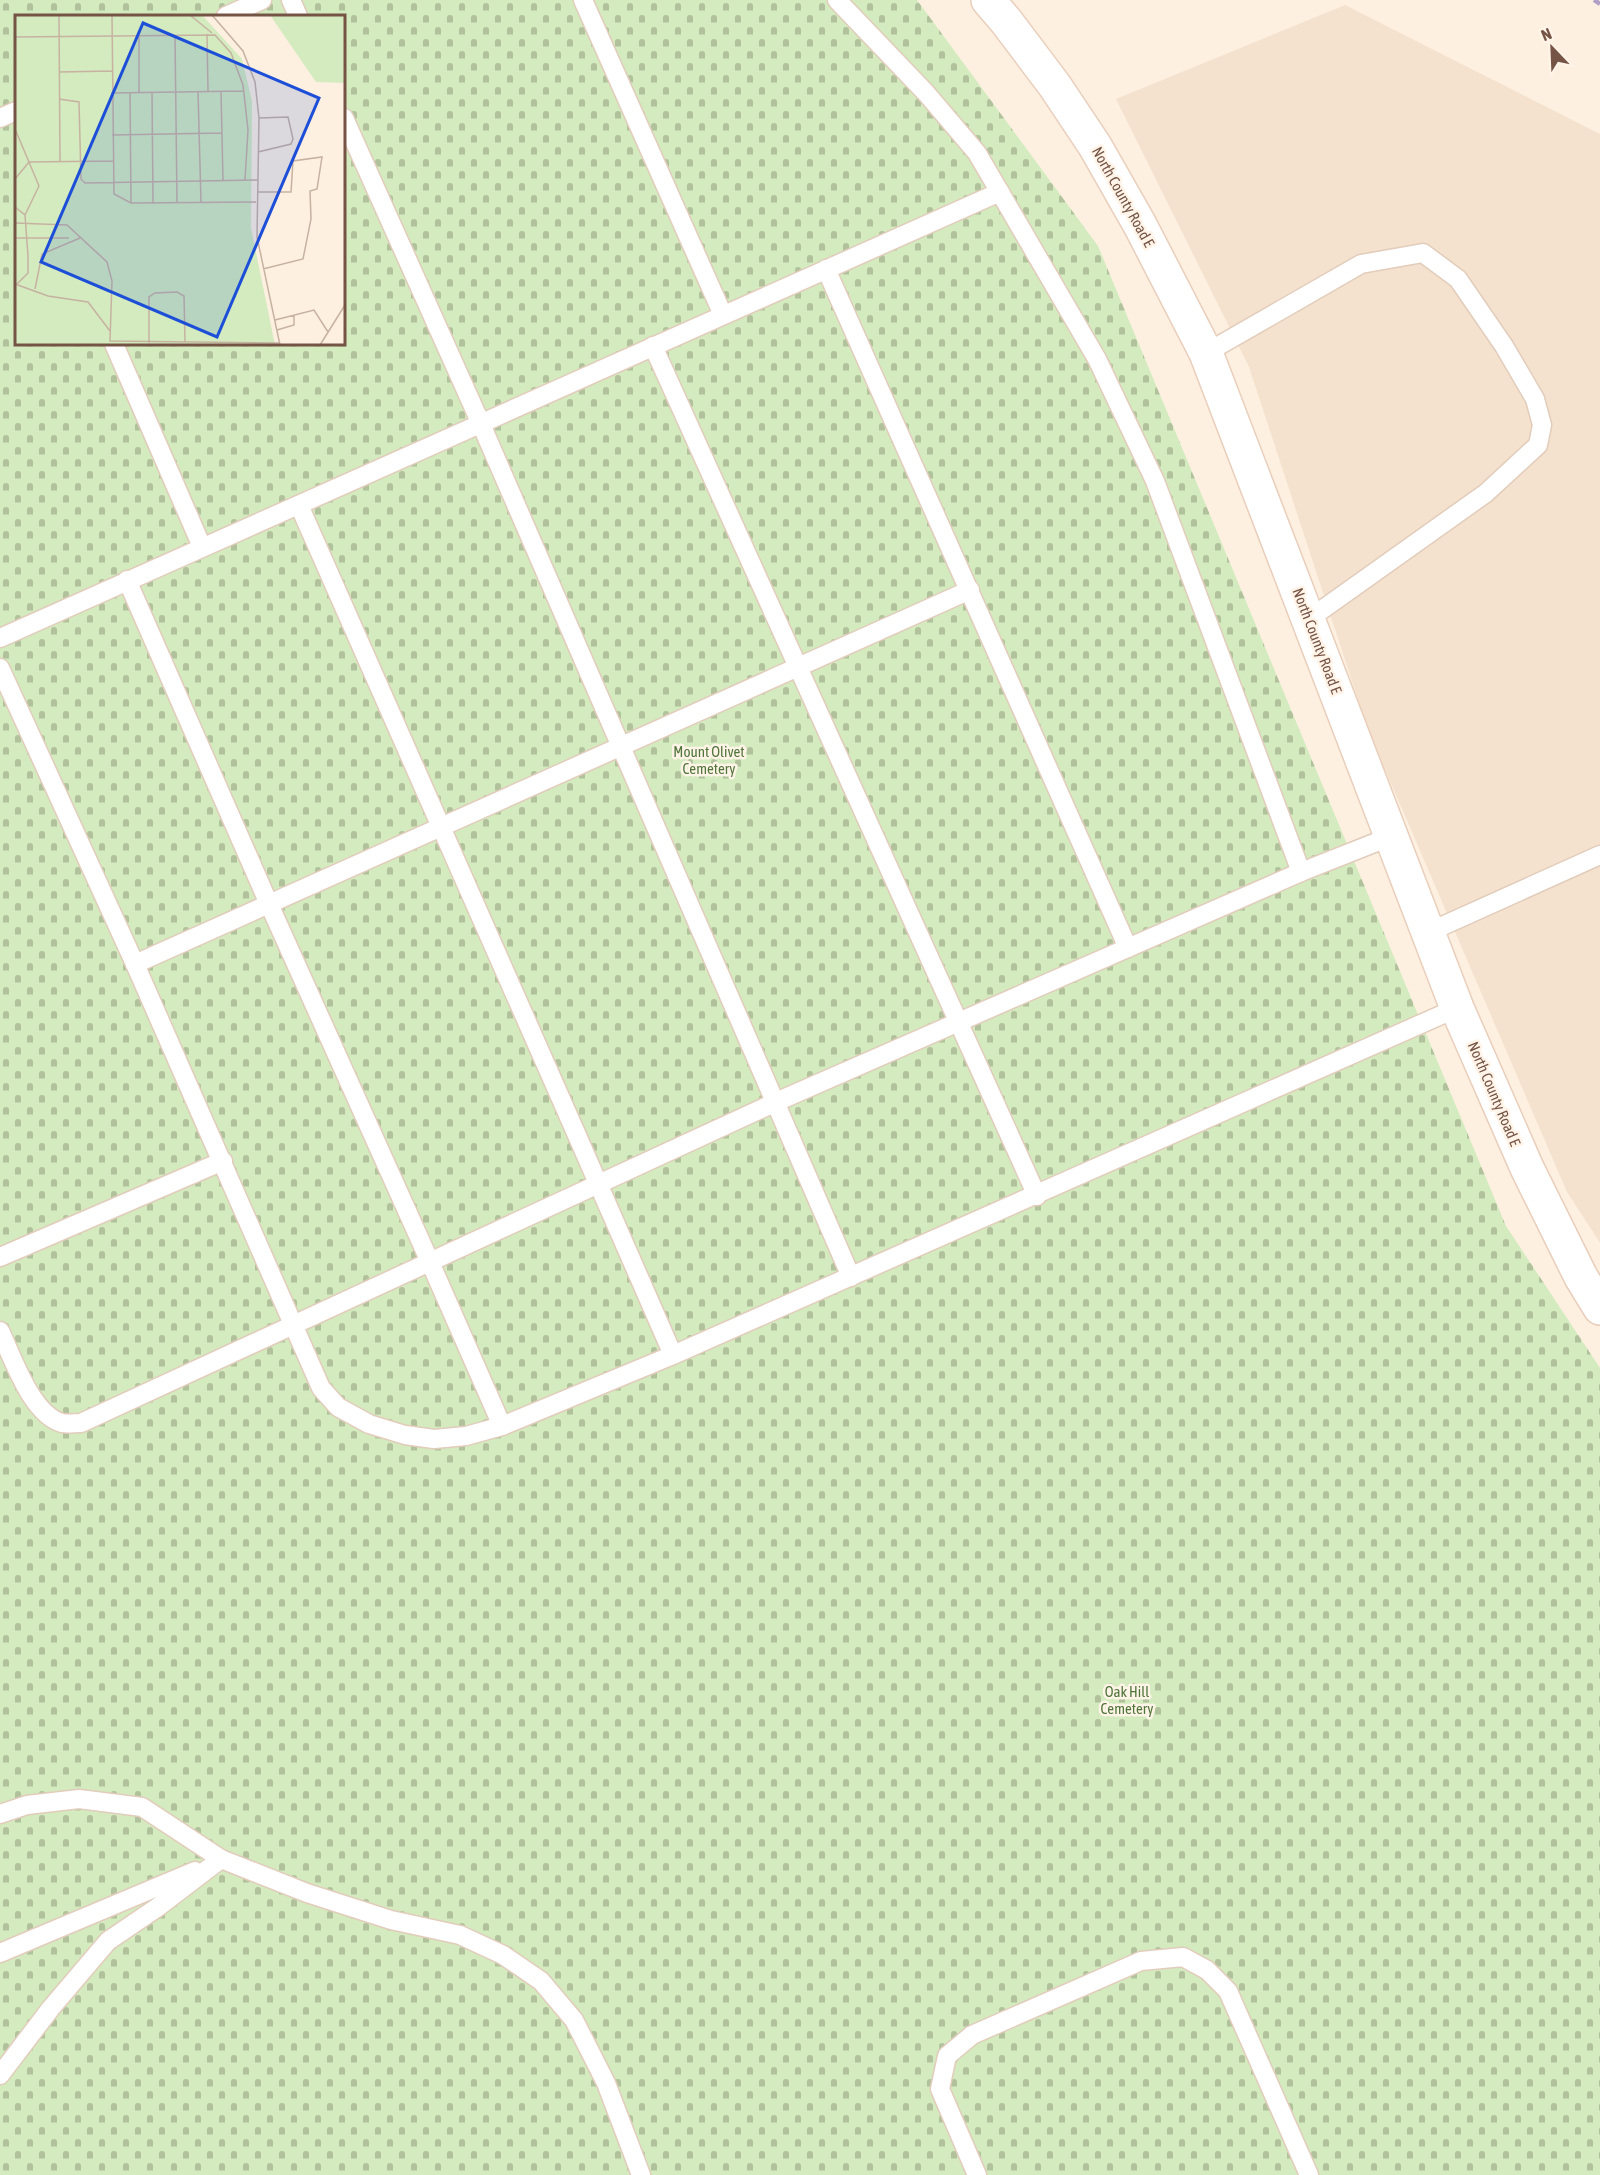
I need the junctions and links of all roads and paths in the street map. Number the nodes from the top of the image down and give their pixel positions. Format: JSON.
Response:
{"nodes":[{"id":1,"x":262,"y":0,"type":"edge"},
{"id":2,"x":291,"y":0,"type":"edge"},
{"id":3,"x":583,"y":0,"type":"edge"},
{"id":4,"x":837,"y":0,"type":"edge"},
{"id":5,"x":988,"y":0,"type":"edge"},
{"id":6,"x":228,"y":15,"type":"edge"},
{"id":7,"x":298,"y":15,"type":"edge"},
{"id":8,"x":345,"y":120,"type":"edge"},
{"id":9,"x":1000,"y":192,"type":"junction"},
{"id":10,"x":826,"y":270,"type":"junction"},
{"id":11,"x":723,"y":315,"type":"junction"},
{"id":12,"x":114,"y":345,"type":"edge"},
{"id":13,"x":653,"y":346,"type":"junction"},
{"id":14,"x":1206,"y":353,"type":"junction"},
{"id":15,"x":481,"y":424,"type":"junction"},
{"id":16,"x":299,"y":505,"type":"junction"},
{"id":17,"x":202,"y":547,"type":"junction"},
{"id":18,"x":127,"y":580,"type":"junction"},
{"id":19,"x":970,"y":590,"type":"junction"},
{"id":20,"x":1309,"y":619,"type":"junction"},
{"id":21,"x":0,"y":638,"type":"edge"},
{"id":22,"x":797,"y":667,"type":"junction"},
{"id":23,"x":0,"y":668,"type":"edge"},
{"id":24,"x":621,"y":747,"type":"junction"},
{"id":25,"x":439,"y":826,"type":"junction"},
{"id":26,"x":1392,"y":836,"type":"junction"},
{"id":27,"x":1600,"y":855,"type":"edge"},
{"id":28,"x":1301,"y":872,"type":"junction"},
{"id":29,"x":268,"y":904,"type":"junction"},
{"id":30,"x":1428,"y":932,"type":"junction"},
{"id":31,"x":1128,"y":948,"type":"junction"},
{"id":32,"x":135,"y":964,"type":"junction"},
{"id":33,"x":1457,"y":1008,"type":"junction"},
{"id":34,"x":958,"y":1022,"type":"junction"},
{"id":35,"x":776,"y":1102,"type":"junction"},
{"id":36,"x":223,"y":1161,"type":"junction"},
{"id":37,"x":599,"y":1183,"type":"junction"},
{"id":38,"x":1037,"y":1196,"type":"junction"},
{"id":39,"x":0,"y":1257,"type":"edge"},
{"id":40,"x":430,"y":1262,"type":"junction"},
{"id":41,"x":851,"y":1277,"type":"junction"},
{"id":42,"x":1600,"y":1308,"type":"edge"},
{"id":43,"x":293,"y":1326,"type":"junction"},
{"id":44,"x":0,"y":1331,"type":"edge"},
{"id":45,"x":673,"y":1355,"type":"junction"},
{"id":46,"x":502,"y":1426,"type":"junction"},
{"id":47,"x":0,"y":1814,"type":"edge"},
{"id":48,"x":221,"y":1860,"type":"junction"},
{"id":49,"x":0,"y":1953,"type":"edge"},
{"id":50,"x":0,"y":2074,"type":"edge"},
{"id":51,"x":641,"y":2175,"type":"edge"},
{"id":52,"x":978,"y":2175,"type":"edge"},
{"id":53,"x":1309,"y":2175,"type":"edge"}],
"edges":[{"from":1,"to":6,"type":"lane"},
{"from":2,"to":7,"type":"lane"},
{"from":3,"to":11,"type":"lane"},
{"from":4,"to":9,"type":"lane"},
{"from":5,"to":14,"type":"main road","name":"North County Road E"},
{"from":8,"to":15,"type":"lane"},
{"from":9,"to":10,"type":"lane"},
{"from":9,"to":28,"type":"lane"},
{"from":10,"to":11,"type":"lane"},
{"from":10,"to":19,"type":"lane"},
{"from":11,"to":13,"type":"lane"},
{"from":12,"to":17,"type":"lane"},
{"from":13,"to":15,"type":"lane"},
{"from":13,"to":22,"type":"lane"},
{"from":14,"to":20,"type":"main road","name":"North County Road E"},
{"from":14,"to":20,"type":"lane"},
{"from":15,"to":16,"type":"lane"},
{"from":15,"to":24,"type":"lane"},
{"from":16,"to":17,"type":"lane"},
{"from":16,"to":25,"type":"lane"},
{"from":17,"to":18,"type":"lane"},
{"from":18,"to":21,"type":"lane"},
{"from":18,"to":29,"type":"lane"},
{"from":19,"to":22,"type":"lane"},
{"from":19,"to":31,"type":"lane"},
{"from":20,"to":26,"type":"main road","name":"North County Road E"},
{"from":22,"to":24,"type":"lane"},
{"from":22,"to":34,"type":"lane"},
{"from":23,"to":32,"type":"lane"},
{"from":24,"to":25,"type":"lane"},
{"from":24,"to":35,"type":"lane"},
{"from":25,"to":29,"type":"lane"},
{"from":25,"to":37,"type":"lane"},
{"from":26,"to":28,"type":"lane"},
{"from":26,"to":30,"type":"main road","name":"North County Road E"},
{"from":27,"to":30,"type":"lane"},
{"from":28,"to":31,"type":"lane"},
{"from":29,"to":32,"type":"lane"},
{"from":29,"to":40,"type":"lane"},
{"from":30,"to":33,"type":"main road","name":"North County Road E"},
{"from":31,"to":34,"type":"lane"},
{"from":32,"to":36,"type":"lane"},
{"from":33,"to":38,"type":"lane"},
{"from":33,"to":42,"type":"main road","name":"North County Road E"},
{"from":34,"to":35,"type":"lane"},
{"from":34,"to":38,"type":"lane"},
{"from":35,"to":37,"type":"lane"},
{"from":35,"to":41,"type":"lane"},
{"from":36,"to":39,"type":"lane"},
{"from":36,"to":43,"type":"lane"},
{"from":37,"to":40,"type":"lane"},
{"from":37,"to":45,"type":"lane"},
{"from":38,"to":41,"type":"lane"},
{"from":40,"to":43,"type":"lane"},
{"from":40,"to":46,"type":"lane"},
{"from":41,"to":45,"type":"lane"},
{"from":43,"to":44,"type":"lane"},
{"from":43,"to":46,"type":"lane"},
{"from":45,"to":46,"type":"lane"},
{"from":47,"to":48,"type":"lane"},
{"from":48,"to":49,"type":"lane"},
{"from":48,"to":50,"type":"lane"},
{"from":48,"to":51,"type":"lane"},
{"from":52,"to":53,"type":"lane"}]}
